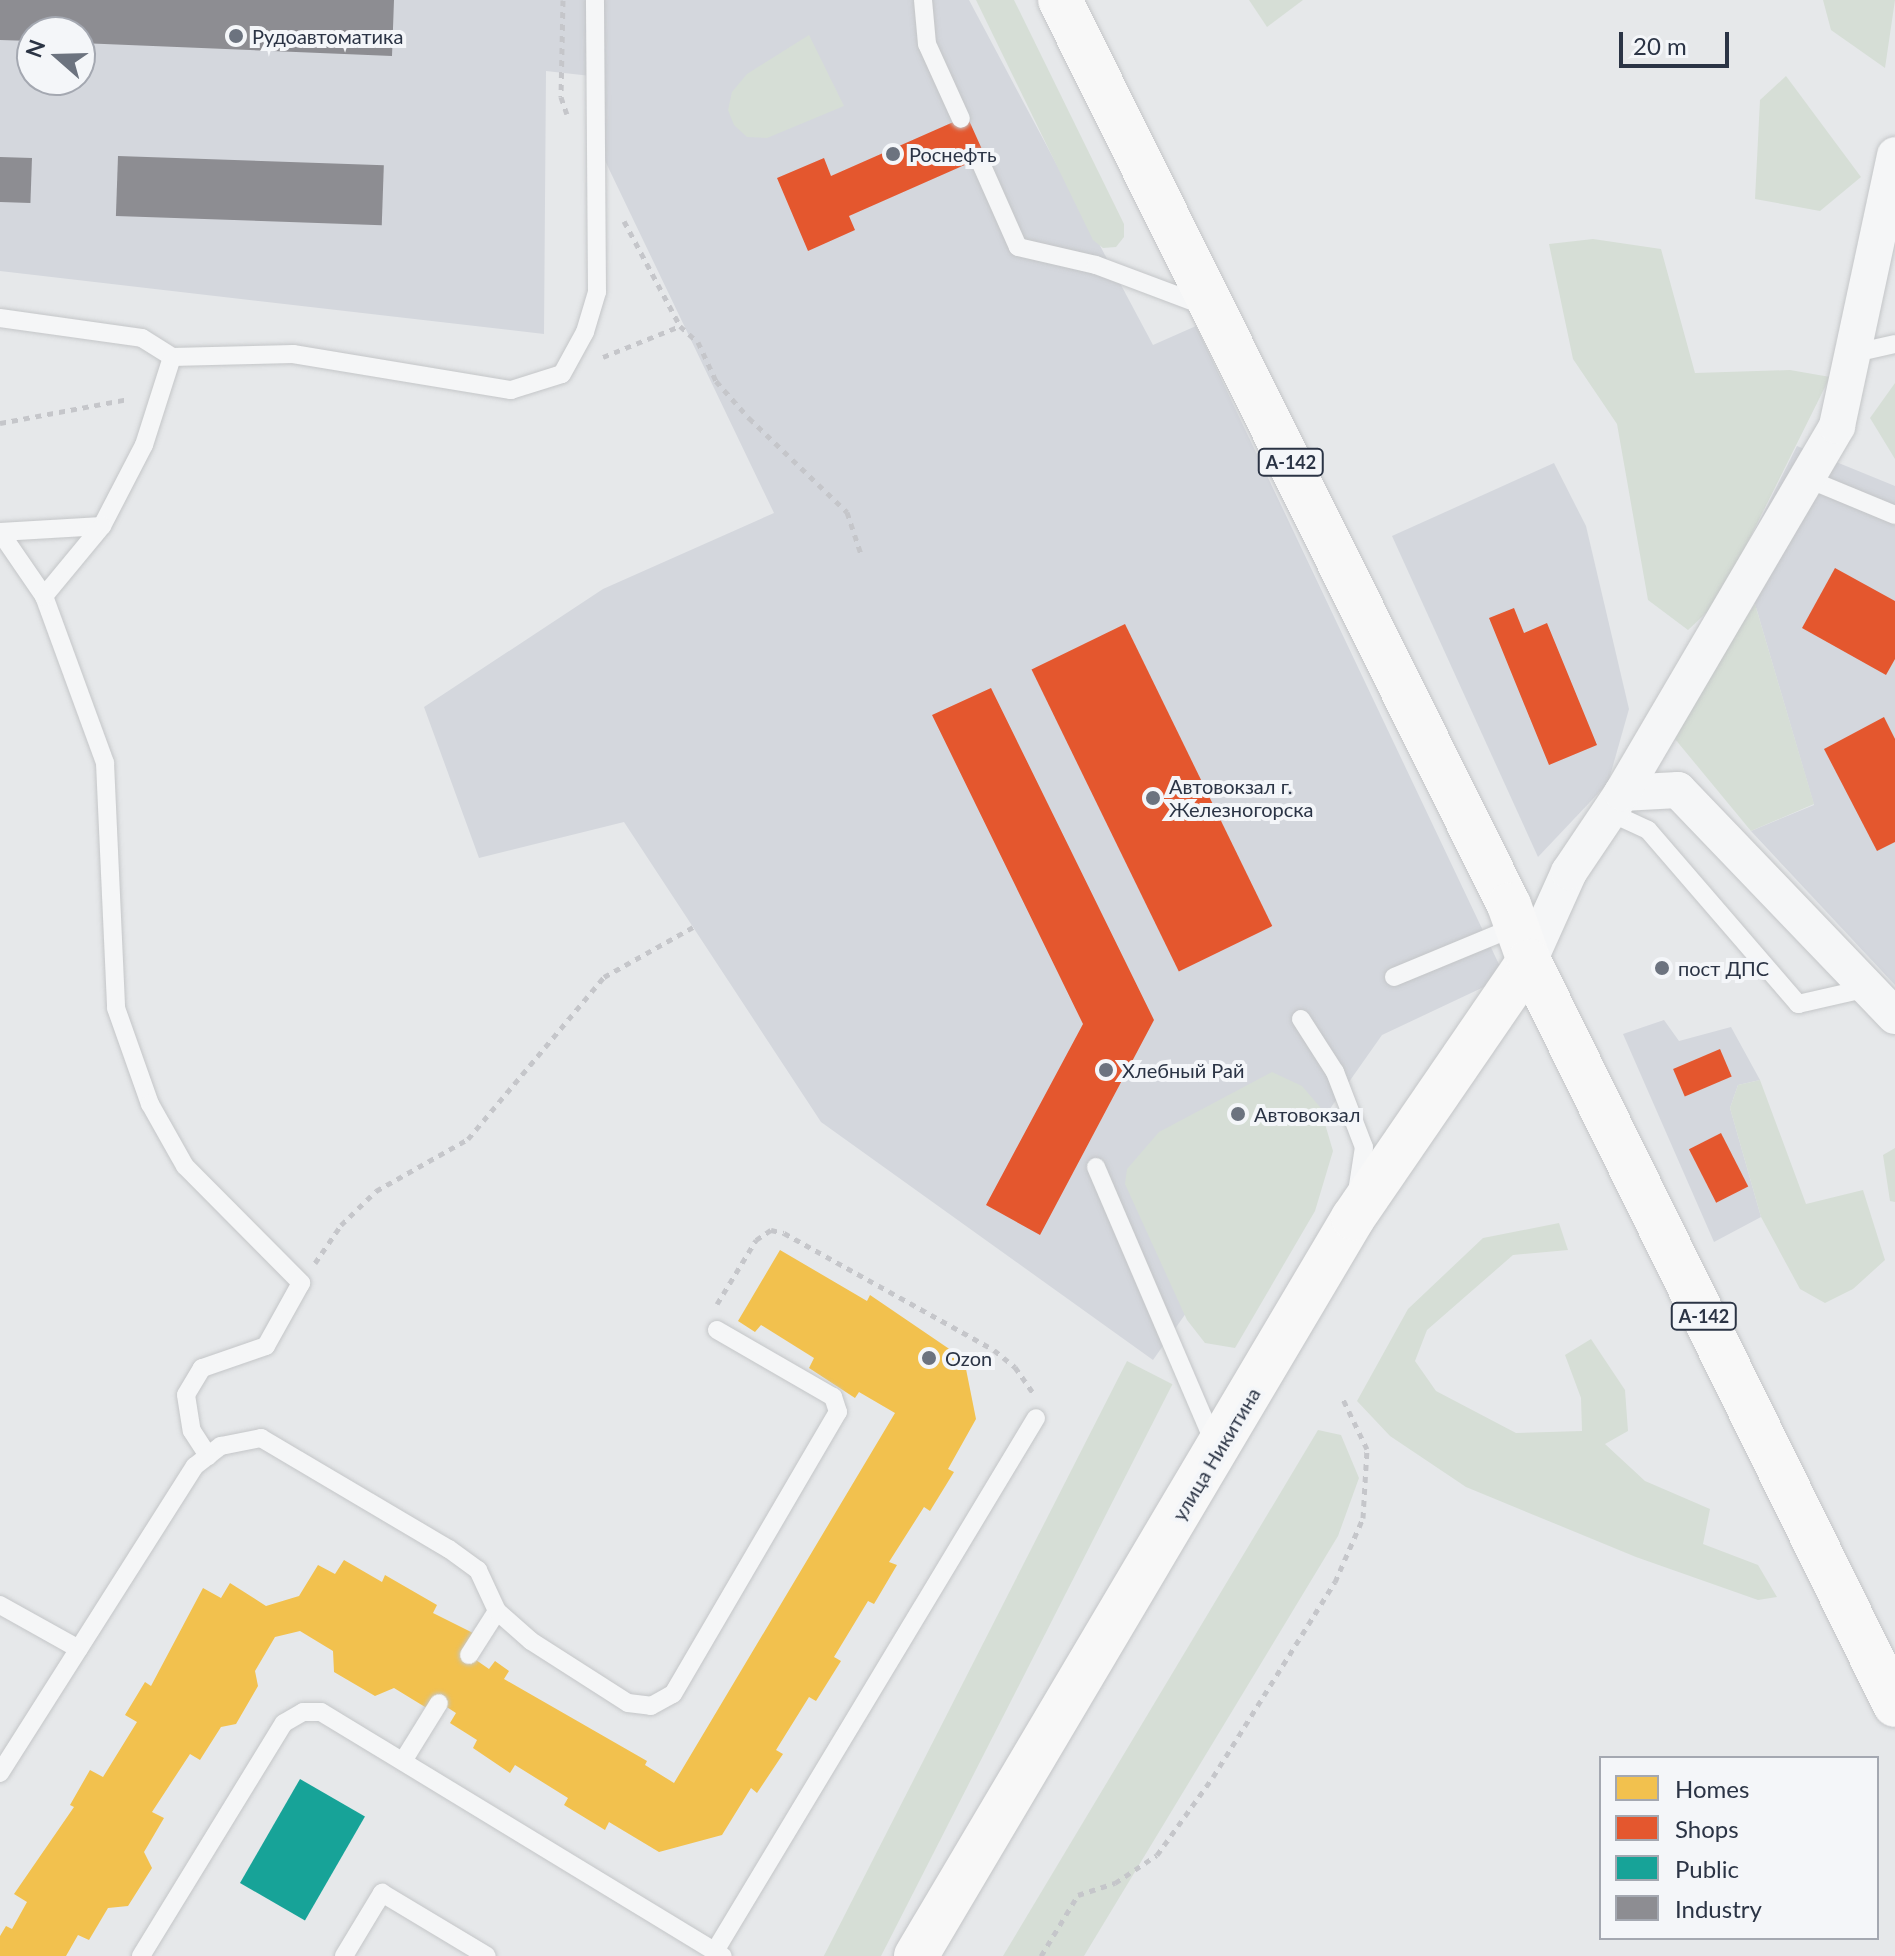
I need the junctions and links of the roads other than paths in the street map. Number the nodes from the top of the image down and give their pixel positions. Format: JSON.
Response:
{"nodes":[{"id":1,"x":595,"y":0,"type":"edge"},
{"id":2,"x":923,"y":0,"type":"edge"},
{"id":3,"x":1060,"y":0,"type":"edge"},
{"id":4,"x":961,"y":119,"type":"dead end"},
{"id":5,"x":1895,"y":155,"type":"edge"},
{"id":6,"x":979,"y":159,"type":"dead end"},
{"id":7,"x":1215,"y":309,"type":"junction"},
{"id":8,"x":0,"y":318,"type":"edge"},
{"id":9,"x":1895,"y":344,"type":"edge"},
{"id":10,"x":1855,"y":353,"type":"junction"},
{"id":11,"x":172,"y":357,"type":"junction"},
{"id":12,"x":1808,"y":479,"type":"junction"},
{"id":13,"x":1895,"y":515,"type":"edge"},
{"id":14,"x":102,"y":526,"type":"junction"},
{"id":15,"x":0,"y":532,"type":"edge"},
{"id":16,"x":44,"y":596,"type":"junction"},
{"id":17,"x":1616,"y":803,"type":"junction"},
{"id":18,"x":1524,"y":943,"type":"junction"},
{"id":19,"x":1394,"y":977,"type":"dead end"},
{"id":20,"x":1868,"y":988,"type":"junction"},
{"id":21,"x":1895,"y":1016,"type":"edge"},
{"id":22,"x":1301,"y":1019,"type":"dead end"},
{"id":23,"x":1096,"y":1167,"type":"dead end"},
{"id":24,"x":1353,"y":1218,"type":"junction"},
{"id":25,"x":717,"y":1330,"type":"road end"},
{"id":26,"x":1036,"y":1418,"type":"road end"},
{"id":27,"x":1218,"y":1451,"type":"junction"},
{"id":28,"x":208,"y":1456,"type":"junction"},
{"id":29,"x":0,"y":1605,"type":"edge"},
{"id":30,"x":497,"y":1611,"type":"junction"},
{"id":31,"x":79,"y":1649,"type":"junction"},
{"id":32,"x":469,"y":1655,"type":"dead end"},
{"id":33,"x":439,"y":1703,"type":"dead end"},
{"id":34,"x":1895,"y":1705,"type":"edge"},
{"id":35,"x":403,"y":1761,"type":"junction"},
{"id":36,"x":0,"y":1773,"type":"edge"},
{"id":37,"x":719,"y":1954,"type":"edge"},
{"id":38,"x":141,"y":1956,"type":"edge"},
{"id":39,"x":344,"y":1956,"type":"edge"},
{"id":40,"x":487,"y":1956,"type":"edge"},
{"id":41,"x":916,"y":1956,"type":"edge"}],
"edges":[{"from":1,"to":11,"type":"lane"},
{"from":2,"to":4,"type":"lane"},
{"from":3,"to":7,"type":"main road","number":"А-142"},
{"from":5,"to":10,"type":"street"},
{"from":6,"to":7,"type":"lane"},
{"from":7,"to":18,"type":"main road","number":"А-142"},
{"from":8,"to":11,"type":"lane"},
{"from":9,"to":10,"type":"lane"},
{"from":10,"to":12,"type":"street"},
{"from":11,"to":14,"type":"lane"},
{"from":12,"to":13,"type":"lane"},
{"from":12,"to":17,"type":"street"},
{"from":14,"to":15,"type":"lane"},
{"from":14,"to":16,"type":"lane"},
{"from":15,"to":16,"type":"lane"},
{"from":16,"to":28,"type":"lane"},
{"from":17,"to":18,"type":"street"},
{"from":17,"to":20,"type":"street"},
{"from":17,"to":20,"type":"lane"},
{"from":18,"to":19,"type":"lane"},
{"from":18,"to":24,"type":"main road","name":"улица Никитина"},
{"from":18,"to":34,"type":"main road","number":"А-142"},
{"from":20,"to":21,"type":"street"},
{"from":22,"to":24,"type":"lane"},
{"from":23,"to":27,"type":"lane"},
{"from":24,"to":27,"type":"main road","name":"улица Никитина"},
{"from":25,"to":30,"type":"lane"},
{"from":26,"to":37,"type":"lane"},
{"from":27,"to":41,"type":"main road","name":"улица Никитина"},
{"from":28,"to":30,"type":"lane"},
{"from":28,"to":31,"type":"lane"},
{"from":29,"to":31,"type":"lane"},
{"from":30,"to":32,"type":"lane"},
{"from":31,"to":36,"type":"lane"},
{"from":33,"to":35,"type":"lane"},
{"from":35,"to":37,"type":"lane"},
{"from":35,"to":38,"type":"lane"},
{"from":39,"to":40,"type":"lane"}]}
